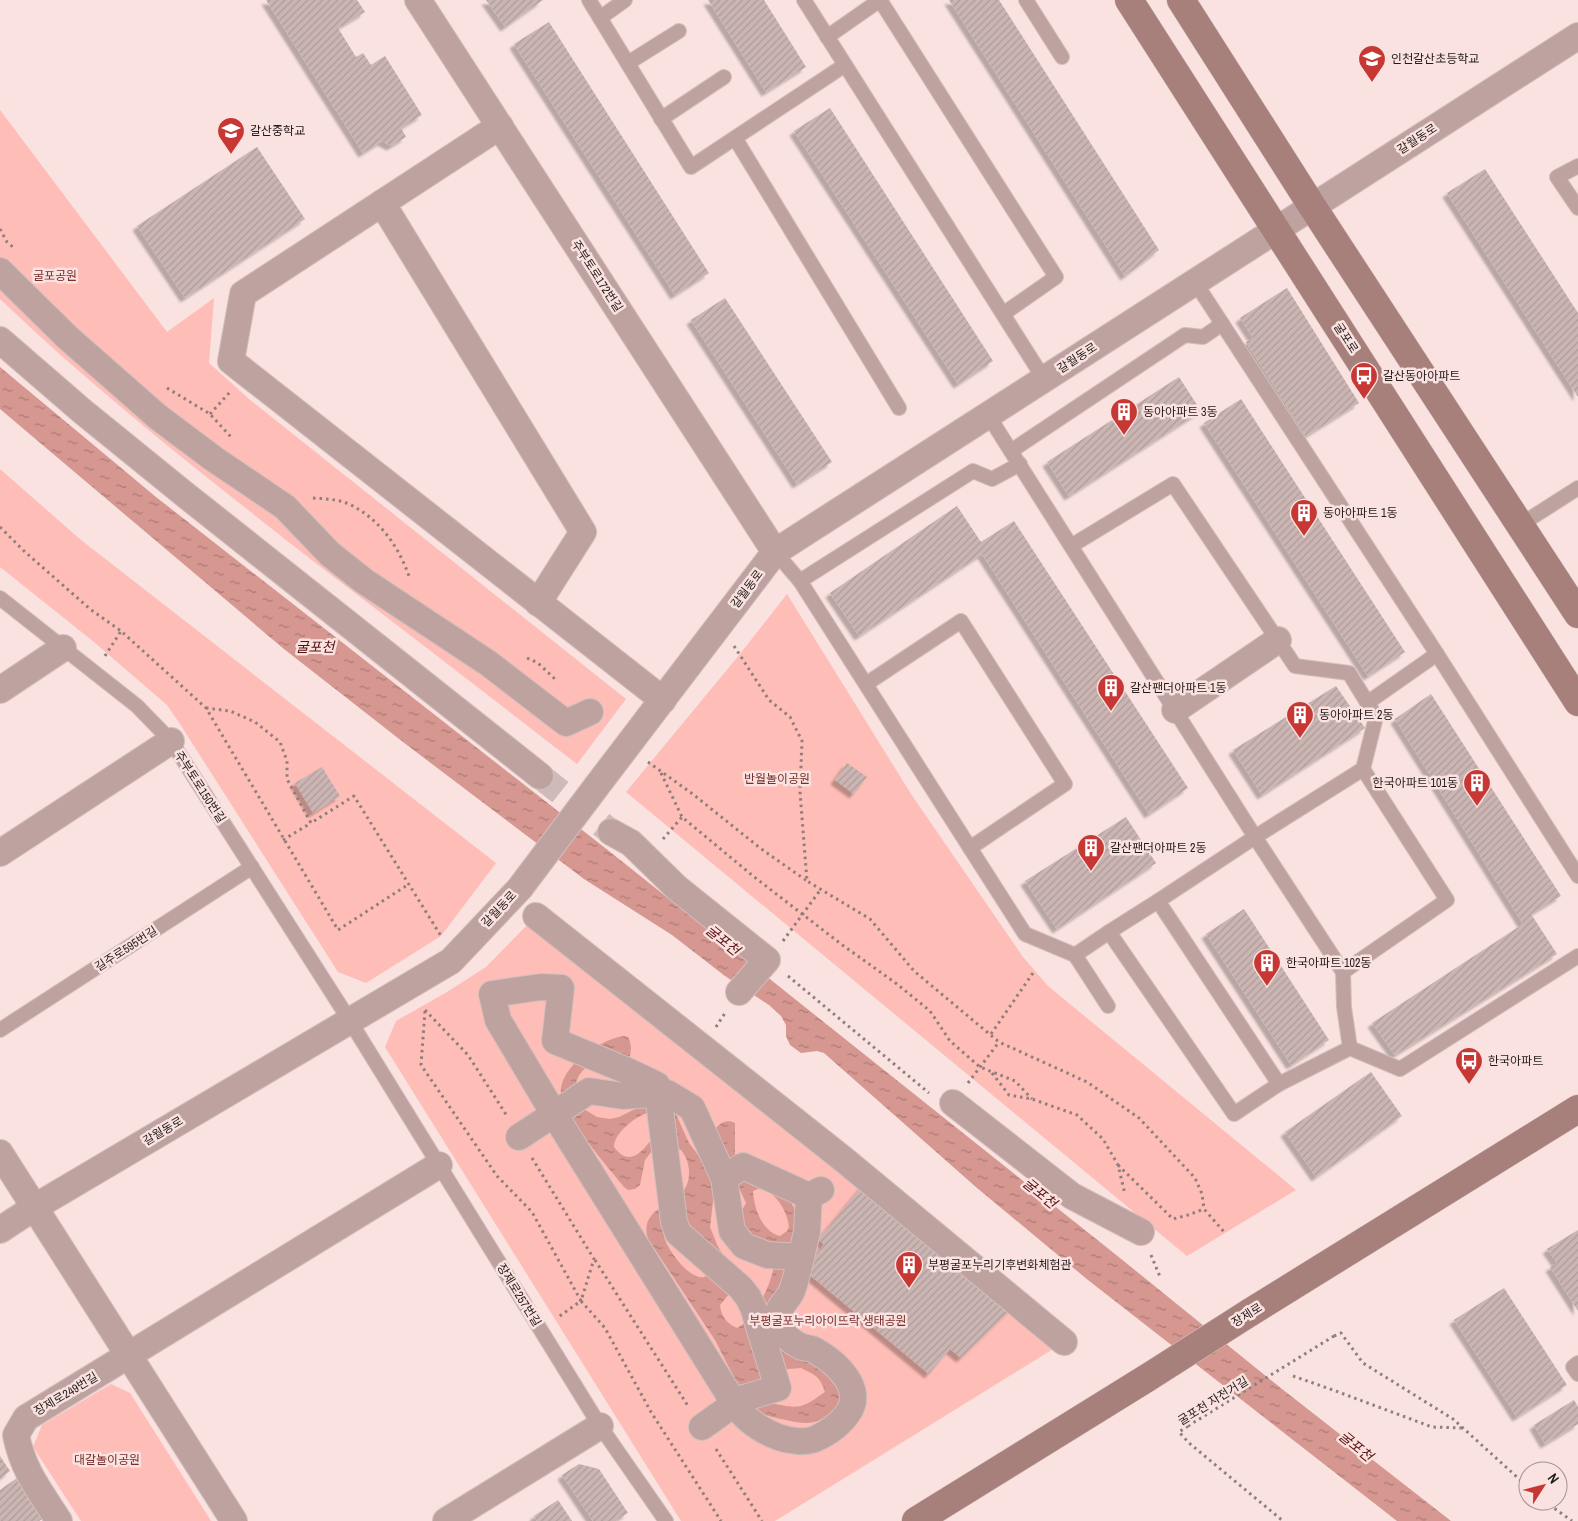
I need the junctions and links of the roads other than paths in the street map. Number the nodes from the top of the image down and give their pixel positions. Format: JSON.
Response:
{"nodes":[{"id":1,"x":418,"y":0,"type":"edge"},
{"id":2,"x":589,"y":0,"type":"edge"},
{"id":3,"x":625,"y":0,"type":"edge"},
{"id":4,"x":804,"y":0,"type":"edge"},
{"id":5,"x":1026,"y":0,"type":"edge"},
{"id":6,"x":1129,"y":0,"type":"edge"},
{"id":7,"x":1181,"y":0,"type":"edge"},
{"id":8,"x":600,"y":18,"type":"junction"},
{"id":9,"x":679,"y":30,"type":"dead end"},
{"id":10,"x":827,"y":36,"type":"junction"},
{"id":11,"x":1578,"y":36,"type":"edge"},
{"id":12,"x":1062,"y":57,"type":"dead end"},
{"id":13,"x":628,"y":63,"type":"junction"},
{"id":14,"x":845,"y":65,"type":"junction"},
{"id":15,"x":724,"y":77,"type":"dead end"},
{"id":16,"x":661,"y":119,"type":"junction"},
{"id":17,"x":500,"y":126,"type":"junction"},
{"id":18,"x":735,"y":138,"type":"junction"},
{"id":19,"x":1578,"y":166,"type":"edge"},
{"id":20,"x":382,"y":203,"type":"junction"},
{"id":21,"x":1312,"y":206,"type":"junction"},
{"id":22,"x":1578,"y":208,"type":"edge"},
{"id":23,"x":1277,"y":229,"type":"junction"},
{"id":24,"x":0,"y":271,"type":"edge"},
{"id":25,"x":1195,"y":282,"type":"junction"},
{"id":26,"x":1003,"y":314,"type":"junction"},
{"id":27,"x":1222,"y":324,"type":"junction"},
{"id":28,"x":0,"y":340,"type":"edge"},
{"id":29,"x":1044,"y":379,"type":"junction"},
{"id":30,"x":899,"y":408,"type":"dead end"},
{"id":31,"x":988,"y":415,"type":"junction"},
{"id":32,"x":1011,"y":451,"type":"junction"},
{"id":33,"x":1020,"y":464,"type":"junction"},
{"id":34,"x":1578,"y":488,"type":"edge"},
{"id":35,"x":1520,"y":525,"type":"junction"},
{"id":36,"x":1072,"y":546,"type":"junction"},
{"id":37,"x":775,"y":552,"type":"junction"},
{"id":38,"x":800,"y":581,"type":"junction"},
{"id":39,"x":0,"y":598,"type":"edge"},
{"id":40,"x":538,"y":602,"type":"junction"},
{"id":41,"x":1578,"y":614,"type":"edge"},
{"id":42,"x":1278,"y":640,"type":"junction"},
{"id":43,"x":63,"y":648,"type":"junction"},
{"id":44,"x":1437,"y":654,"type":"junction"},
{"id":45,"x":866,"y":684,"type":"junction"},
{"id":46,"x":0,"y":690,"type":"edge"},
{"id":47,"x":663,"y":700,"type":"junction"},
{"id":48,"x":1578,"y":702,"type":"edge"},
{"id":49,"x":1367,"y":703,"type":"junction"},
{"id":50,"x":1175,"y":710,"type":"junction"},
{"id":51,"x":590,"y":712,"type":"dead end"},
{"id":52,"x":171,"y":741,"type":"junction"},
{"id":53,"x":1363,"y":769,"type":"junction"},
{"id":54,"x":540,"y":776,"type":"tunnel mouth"},
{"id":55,"x":611,"y":832,"type":"tunnel mouth"},
{"id":56,"x":1254,"y":837,"type":"junction"},
{"id":57,"x":970,"y":848,"type":"junction"},
{"id":58,"x":0,"y":853,"type":"edge"},
{"id":59,"x":252,"y":867,"type":"junction"},
{"id":60,"x":1578,"y":876,"type":"edge"},
{"id":61,"x":1158,"y":901,"type":"junction"},
{"id":62,"x":536,"y":916,"type":"dead end"},
{"id":63,"x":1109,"y":932,"type":"junction"},
{"id":64,"x":1075,"y":955,"type":"junction"},
{"id":65,"x":1578,"y":956,"type":"edge"},
{"id":66,"x":1343,"y":972,"type":"junction"},
{"id":67,"x":739,"y":992,"type":"road end"},
{"id":68,"x":1108,"y":1006,"type":"dead end"},
{"id":69,"x":350,"y":1021,"type":"junction"},
{"id":70,"x":0,"y":1030,"type":"edge"},
{"id":71,"x":1350,"y":1048,"type":"junction"},
{"id":72,"x":1279,"y":1084,"type":"junction"},
{"id":73,"x":943,"y":1100,"type":"road end"},
{"id":74,"x":565,"y":1106,"type":"junction"},
{"id":75,"x":1578,"y":1109,"type":"edge"},
{"id":76,"x":662,"y":1117,"type":"junction"},
{"id":77,"x":519,"y":1137,"type":"dead end"},
{"id":78,"x":0,"y":1153,"type":"edge"},
{"id":79,"x":439,"y":1165,"type":"junction"},
{"id":80,"x":731,"y":1173,"type":"junction"},
{"id":81,"x":35,"y":1208,"type":"junction"},
{"id":82,"x":0,"y":1230,"type":"edge"},
{"id":83,"x":1141,"y":1232,"type":"dead end"},
{"id":84,"x":797,"y":1257,"type":"junction"},
{"id":85,"x":1064,"y":1342,"type":"dead end"},
{"id":86,"x":129,"y":1356,"type":"junction"},
{"id":87,"x":1578,"y":1363,"type":"edge"},
{"id":88,"x":1578,"y":1374,"type":"edge"},
{"id":89,"x":753,"y":1393,"type":"junction"},
{"id":90,"x":600,"y":1426,"type":"junction"},
{"id":91,"x":702,"y":1428,"type":"road end"},
{"id":92,"x":59,"y":1521,"type":"edge"},
{"id":93,"x":234,"y":1521,"type":"edge"},
{"id":94,"x":446,"y":1521,"type":"edge"},
{"id":95,"x":666,"y":1521,"type":"edge"},
{"id":96,"x":916,"y":1521,"type":"edge"}],
"edges":[{"from":1,"to":17,"type":"street","name":"주부토로172번길"},
{"from":2,"to":8,"type":"lane"},
{"from":3,"to":8,"type":"lane"},
{"from":4,"to":10,"type":"lane"},
{"from":5,"to":12,"type":"lane"},
{"from":6,"to":23,"type":"main road","name":"굴포로"},
{"from":7,"to":21,"type":"main road"},
{"from":8,"to":13,"type":"lane"},
{"from":9,"to":13,"type":"lane"},
{"from":10,"to":14,"type":"lane"},
{"from":10,"to":26,"type":"lane"},
{"from":11,"to":21,"type":"street","name":"갈월동로"},
{"from":13,"to":16,"type":"lane"},
{"from":14,"to":18,"type":"lane"},
{"from":14,"to":26,"type":"lane"},
{"from":15,"to":16,"type":"lane"},
{"from":16,"to":18,"type":"lane"},
{"from":17,"to":20,"type":"street"},
{"from":17,"to":37,"type":"street","name":"주부토로172번길"},
{"from":18,"to":30,"type":"lane"},
{"from":19,"to":22,"type":"lane"},
{"from":20,"to":40,"type":"street"},
{"from":20,"to":40,"type":"street"},
{"from":21,"to":23,"type":"street","name":"갈월동로"},
{"from":21,"to":35,"type":"main road"},
{"from":23,"to":25,"type":"street","name":"갈월동로"},
{"from":23,"to":48,"type":"main road","name":"굴포로"},
{"from":24,"to":51,"type":"street"},
{"from":25,"to":27,"type":"lane"},
{"from":25,"to":29,"type":"street","name":"갈월동로"},
{"from":26,"to":29,"type":"lane"},
{"from":27,"to":32,"type":"lane"},
{"from":27,"to":44,"type":"lane"},
{"from":28,"to":54,"type":"street"},
{"from":29,"to":31,"type":"street","name":"갈월동로"},
{"from":31,"to":32,"type":"lane"},
{"from":31,"to":37,"type":"street","name":"갈월동로"},
{"from":32,"to":33,"type":"lane"},
{"from":33,"to":36,"type":"lane"},
{"from":33,"to":38,"type":"lane"},
{"from":34,"to":35,"type":"lane"},
{"from":35,"to":41,"type":"main road"},
{"from":36,"to":42,"type":"lane"},
{"from":36,"to":50,"type":"lane"},
{"from":37,"to":38,"type":"lane"},
{"from":37,"to":47,"type":"street","name":"갈월동로"},
{"from":38,"to":45,"type":"lane"},
{"from":39,"to":43,"type":"lane","name":"주부토로150번길"},
{"from":40,"to":47,"type":"street"},
{"from":42,"to":49,"type":"lane"},
{"from":42,"to":50,"type":"street"},
{"from":43,"to":46,"type":"street"},
{"from":43,"to":52,"type":"lane","name":"주부토로150번길"},
{"from":44,"to":49,"type":"lane"},
{"from":44,"to":60,"type":"lane"},
{"from":45,"to":57,"type":"lane"},
{"from":45,"to":57,"type":"lane"},
{"from":47,"to":69,"type":"street","name":"갈월동로","bridge":true},
{"from":49,"to":53,"type":"lane"},
{"from":50,"to":56,"type":"lane"},
{"from":52,"to":58,"type":"street"},
{"from":52,"to":59,"type":"lane","name":"주부토로150번길"},
{"from":53,"to":56,"type":"lane"},
{"from":53,"to":66,"type":"lane"},
{"from":55,"to":67,"type":"street"},
{"from":56,"to":61,"type":"lane"},
{"from":56,"to":66,"type":"lane"},
{"from":57,"to":64,"type":"lane"},
{"from":59,"to":69,"type":"lane","name":"주부토로150번길"},
{"from":59,"to":70,"type":"lane","name":"길주로595번길"},
{"from":61,"to":63,"type":"lane"},
{"from":61,"to":72,"type":"lane"},
{"from":62,"to":85,"type":"street"},
{"from":63,"to":64,"type":"lane"},
{"from":63,"to":72,"type":"lane"},
{"from":64,"to":68,"type":"lane"},
{"from":65,"to":71,"type":"lane"},
{"from":66,"to":71,"type":"lane"},
{"from":69,"to":79,"type":"lane","name":"장제로257번길"},
{"from":69,"to":81,"type":"street","name":"갈월동로"},
{"from":71,"to":72,"type":"lane"},
{"from":73,"to":83,"type":"street"},
{"from":74,"to":76,"type":"street"},
{"from":74,"to":76,"type":"street"},
{"from":74,"to":77,"type":"street"},
{"from":74,"to":89,"type":"street"},
{"from":75,"to":96,"type":"main road","name":"장제로","bridge":true},
{"from":76,"to":80,"type":"street"},
{"from":76,"to":89,"type":"street"},
{"from":78,"to":81,"type":"street"},
{"from":79,"to":86,"type":"street","name":"장제로249번길"},
{"from":79,"to":90,"type":"lane","name":"장제로257번길"},
{"from":80,"to":84,"type":"street"},
{"from":80,"to":84,"type":"street"},
{"from":81,"to":82,"type":"street","name":"갈월동로"},
{"from":81,"to":86,"type":"street"},
{"from":84,"to":89,"type":"street"},
{"from":86,"to":92,"type":"street","name":"장제로249번길"},
{"from":86,"to":93,"type":"street"},
{"from":87,"to":88,"type":"lane"},
{"from":89,"to":91,"type":"street"},
{"from":90,"to":94,"type":"street"},
{"from":90,"to":95,"type":"lane","name":"장제로257번길"}]}
